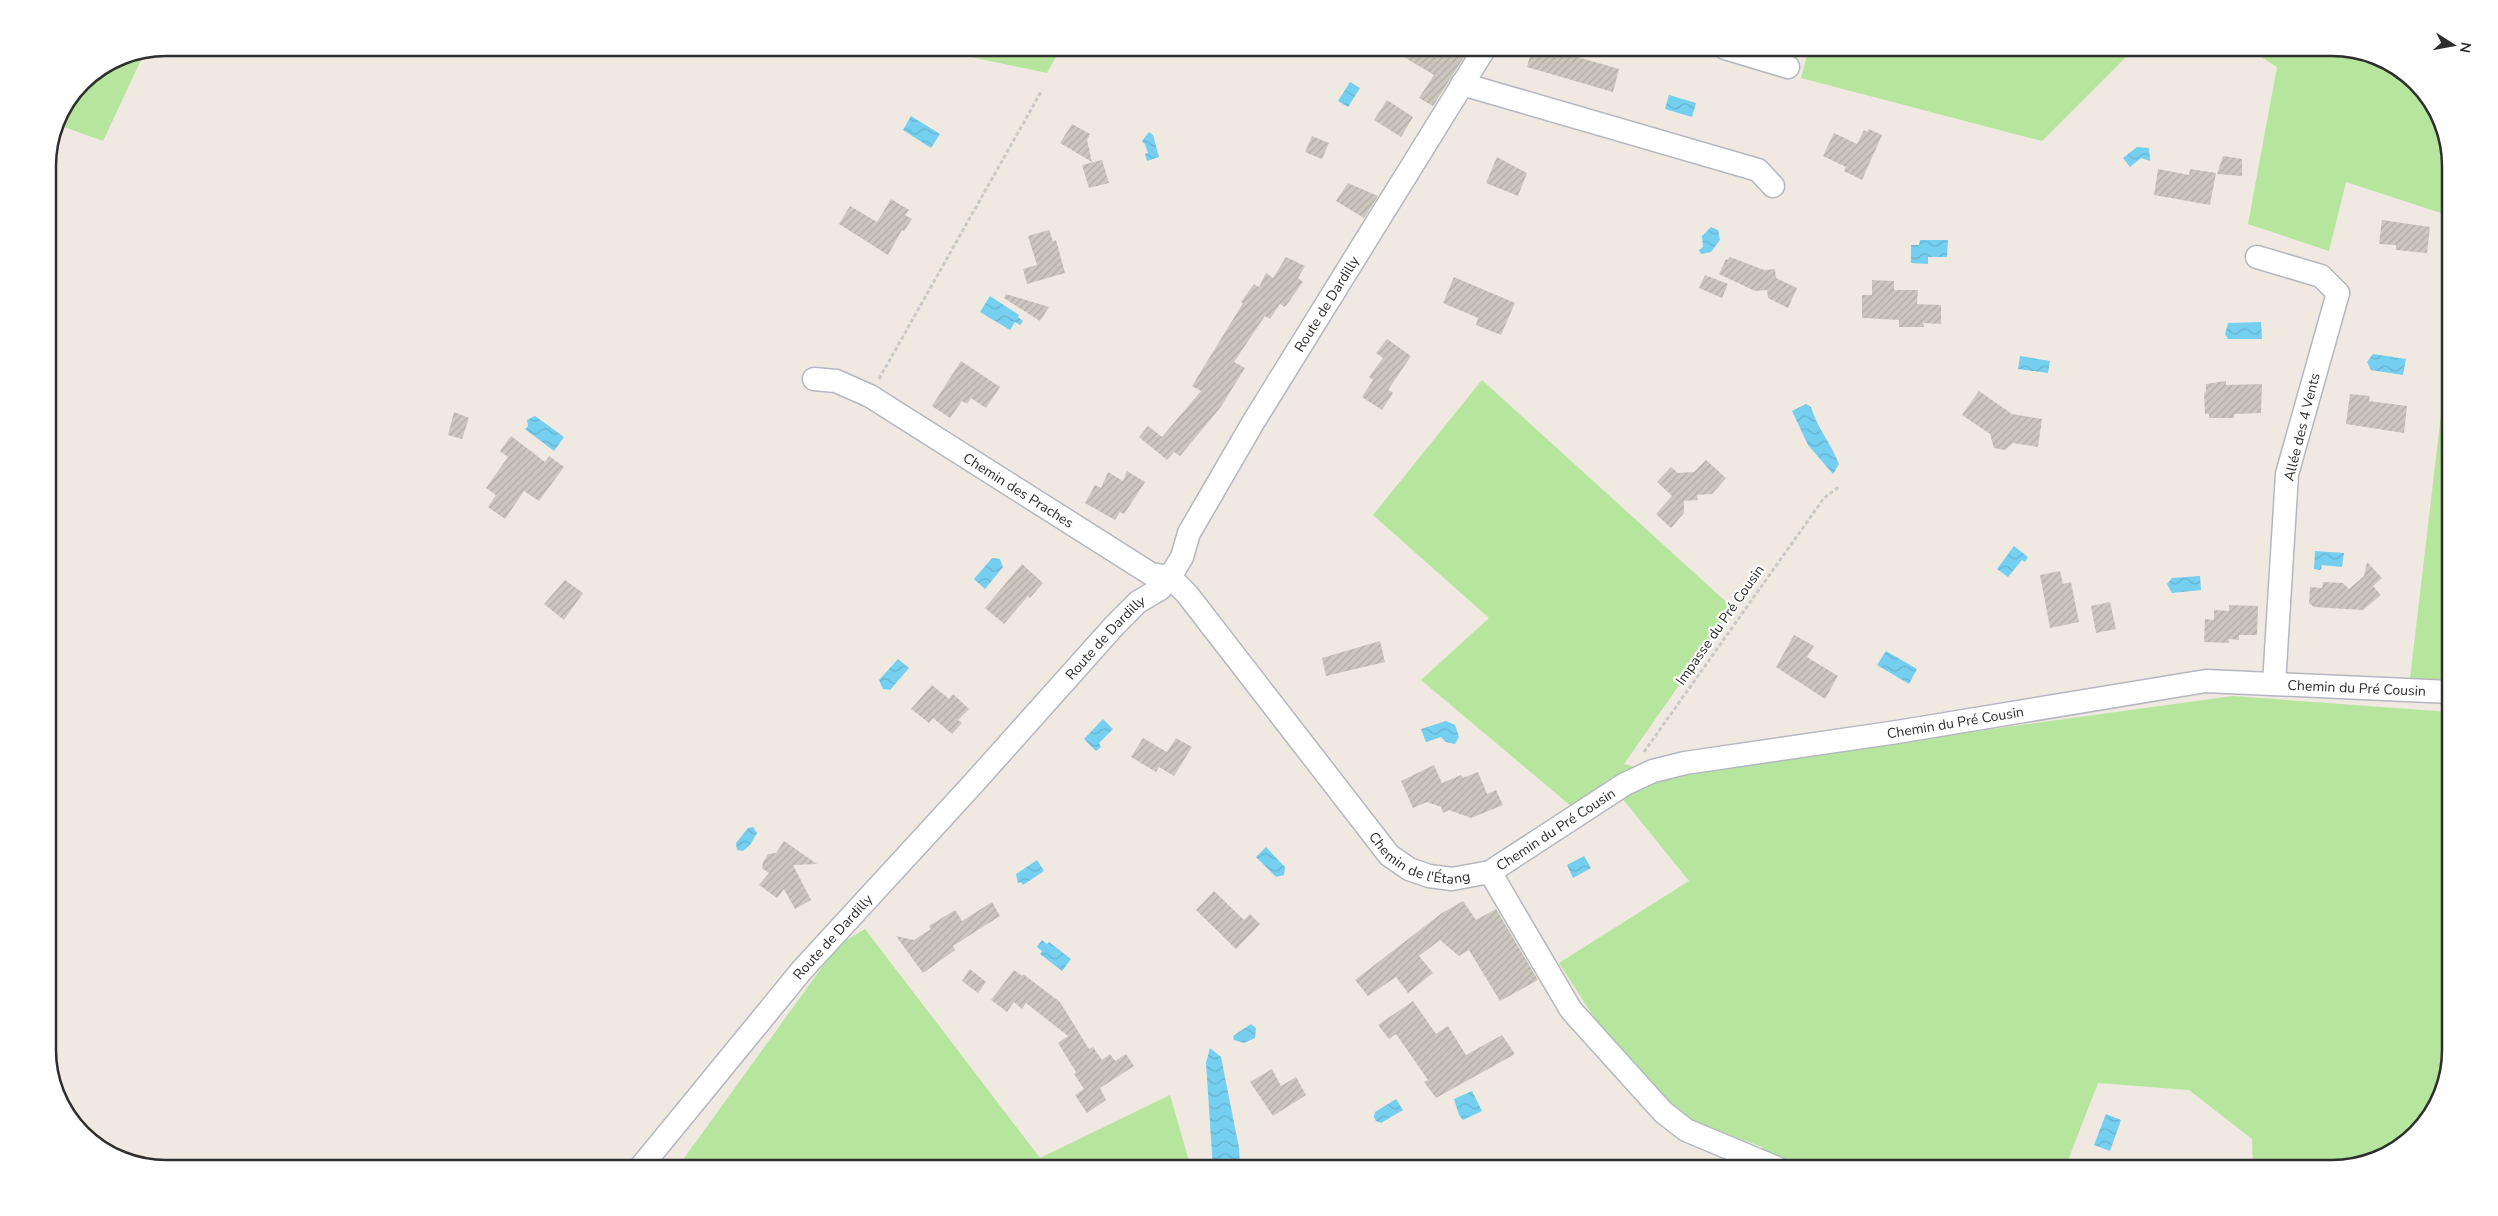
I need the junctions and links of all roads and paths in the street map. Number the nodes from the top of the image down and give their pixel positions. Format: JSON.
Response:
{"nodes":[{"id":1,"x":1480,"y":56,"type":"edge"},
{"id":2,"x":1753,"y":56,"type":"edge"},
{"id":3,"x":1788,"y":66,"type":"dead end"},
{"id":4,"x":1462,"y":84,"type":"junction"},
{"id":5,"x":1042,"y":90,"type":"dead end"},
{"id":6,"x":1773,"y":186,"type":"dead end"},
{"id":7,"x":2257,"y":257,"type":"dead end"},
{"id":8,"x":814,"y":379,"type":"dead end"},
{"id":9,"x":870,"y":396,"type":"junction"},
{"id":10,"x":1840,"y":486,"type":"dead end"},
{"id":11,"x":1170,"y":578,"type":"junction"},
{"id":12,"x":2274,"y":684,"type":"junction"},
{"id":13,"x":2442,"y":692,"type":"edge"},
{"id":14,"x":1640,"y":757,"type":"dead end"},
{"id":15,"x":1490,"y":872,"type":"junction"},
{"id":16,"x":647,"y":1160,"type":"edge"},
{"id":17,"x":1758,"y":1160,"type":"edge"}],
"edges":[{"from":1,"to":4,"type":"street","name":"Route de Dardilly"},
{"from":2,"to":3,"type":"street"},
{"from":4,"to":6,"type":"street"},
{"from":4,"to":11,"type":"street","name":"Route de Dardilly"},
{"from":5,"to":9,"type":"path"},
{"from":7,"to":12,"type":"street","name":"Allée des 4 Vents"},
{"from":8,"to":9,"type":"street","name":"Chemin des Praches"},
{"from":9,"to":11,"type":"street","name":"Chemin des Praches"},
{"from":10,"to":14,"type":"path","name":"Impasse du Pré Cousin"},
{"from":11,"to":15,"type":"street","name":"Chemin de l'Étang"},
{"from":11,"to":16,"type":"street","name":"Route de Dardilly"},
{"from":12,"to":13,"type":"street","name":"Chemin du Pré Cousin"},
{"from":12,"to":15,"type":"street","name":"Chemin du Pré Cousin"},
{"from":15,"to":17,"type":"street","name":"Chemin de l'Étang"}]}
